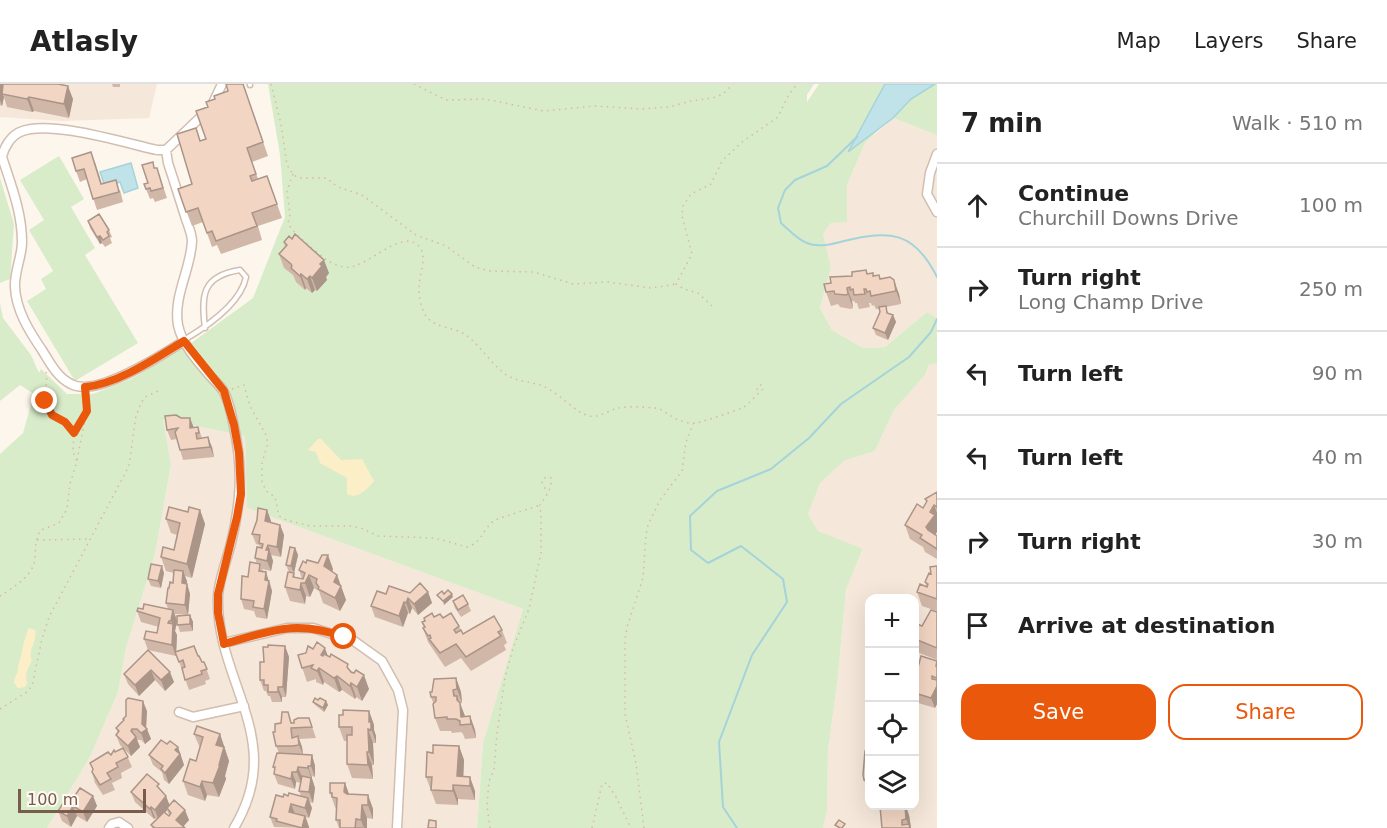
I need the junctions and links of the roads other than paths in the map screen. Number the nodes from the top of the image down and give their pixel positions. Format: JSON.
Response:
{"nodes":[{"id":1,"x":222,"y":84,"type":"edge"},
{"id":2,"x":2,"y":144,"type":"edge"},
{"id":3,"x":166,"y":150,"type":"junction"},
{"id":4,"x":937,"y":154,"type":"edge"},
{"id":5,"x":937,"y":212,"type":"edge"},
{"id":6,"x":205,"y":328,"type":"junction"},
{"id":7,"x":184,"y":341,"type":"junction"},
{"id":8,"x":224,"y":644,"type":"junction"},
{"id":9,"x":243,"y":706,"type":"junction"},
{"id":10,"x":179,"y":712,"type":"dead end"},
{"id":11,"x":108,"y":828,"type":"edge"},
{"id":12,"x":128,"y":828,"type":"edge"},
{"id":13,"x":234,"y":828,"type":"edge"},
{"id":14,"x":397,"y":828,"type":"edge"}],
"edges":[{"from":1,"to":3,"type":"street"},
{"from":2,"to":3,"type":"street"},
{"from":2,"to":7,"type":"street"},
{"from":3,"to":7,"type":"street"},
{"from":4,"to":5,"type":"street"},
{"from":6,"to":6,"type":"lane"},
{"from":6,"to":7,"type":"lane"},
{"from":7,"to":8,"type":"street"},
{"from":8,"to":9,"type":"street"},
{"from":8,"to":14,"type":"street"},
{"from":9,"to":10,"type":"street"},
{"from":9,"to":13,"type":"street"},
{"from":11,"to":12,"type":"street"}]}
